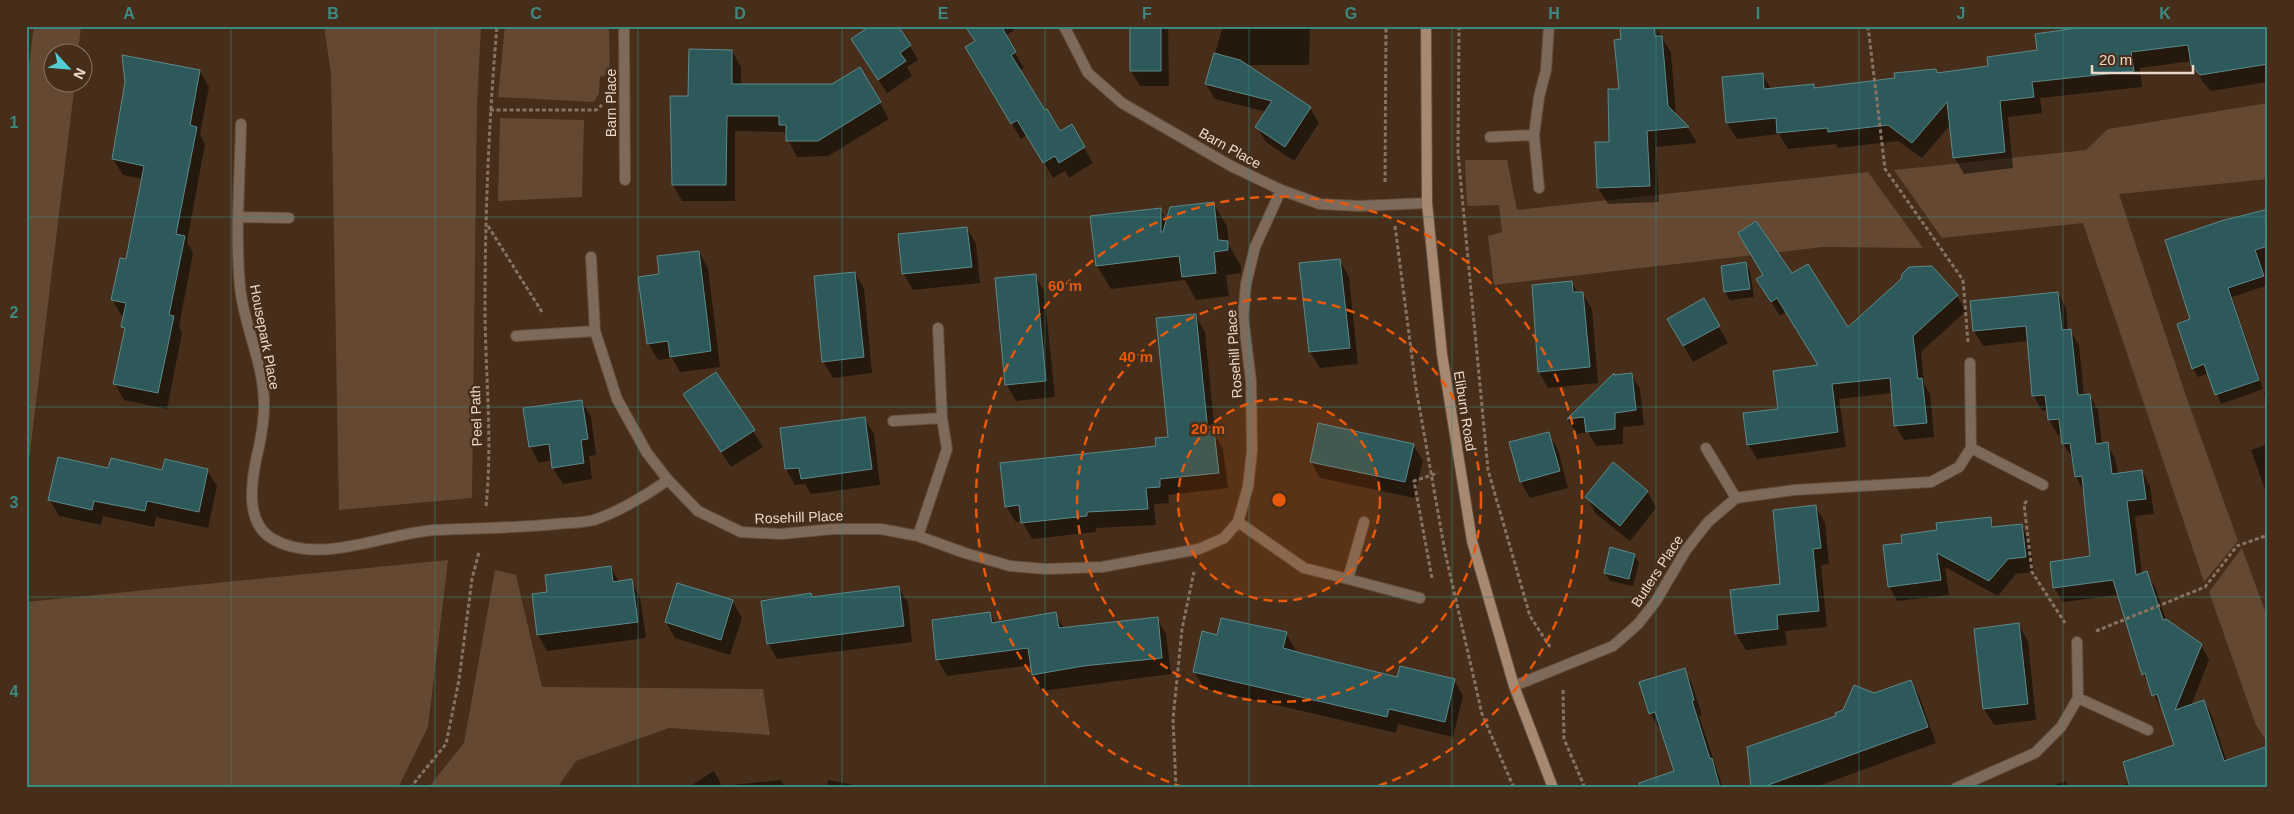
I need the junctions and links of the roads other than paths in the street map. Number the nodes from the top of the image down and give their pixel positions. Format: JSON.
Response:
{"nodes":[{"id":1,"x":624,"y":26,"type":"edge"},
{"id":2,"x":1064,"y":26,"type":"edge"},
{"id":3,"x":1426,"y":26,"type":"edge"},
{"id":4,"x":1549,"y":26,"type":"edge"},
{"id":5,"x":241,"y":124,"type":"dead end"},
{"id":6,"x":1534,"y":135,"type":"junction"},
{"id":7,"x":1490,"y":137,"type":"dead end"},
{"id":8,"x":625,"y":180,"type":"dead end"},
{"id":9,"x":1538,"y":188,"type":"dead end"},
{"id":10,"x":1281,"y":190,"type":"junction"},
{"id":11,"x":1427,"y":203,"type":"junction"},
{"id":12,"x":239,"y":217,"type":"junction"},
{"id":13,"x":289,"y":218,"type":"dead end"},
{"id":14,"x":591,"y":258,"type":"dead end"},
{"id":15,"x":938,"y":328,"type":"dead end"},
{"id":16,"x":595,"y":331,"type":"junction"},
{"id":17,"x":516,"y":336,"type":"dead end"},
{"id":18,"x":1970,"y":363,"type":"road end"},
{"id":19,"x":942,"y":418,"type":"junction"},
{"id":20,"x":893,"y":421,"type":"dead end"},
{"id":21,"x":1706,"y":448,"type":"dead end"},
{"id":22,"x":1971,"y":448,"type":"junction"},
{"id":23,"x":668,"y":480,"type":"junction"},
{"id":24,"x":2043,"y":485,"type":"road end"},
{"id":25,"x":1736,"y":498,"type":"junction"},
{"id":26,"x":1238,"y":522,"type":"junction"},
{"id":27,"x":1364,"y":522,"type":"dead end"},
{"id":28,"x":918,"y":536,"type":"junction"},
{"id":29,"x":1348,"y":579,"type":"junction"},
{"id":30,"x":1420,"y":598,"type":"road end"},
{"id":31,"x":2077,"y":642,"type":"road end"},
{"id":32,"x":1514,"y":686,"type":"junction"},
{"id":33,"x":2078,"y":698,"type":"junction"},
{"id":34,"x":2148,"y":730,"type":"dead end"},
{"id":35,"x":1553,"y":788,"type":"edge"},
{"id":36,"x":1956,"y":788,"type":"edge"}],
"edges":[{"from":1,"to":8,"type":"street","name":"Barn Place"},
{"from":2,"to":10,"type":"street","name":"Barn Place"},
{"from":3,"to":11,"type":"street","name":"Eliburn Road"},
{"from":4,"to":6,"type":"street"},
{"from":5,"to":12,"type":"street","name":"Housepark Place"},
{"from":6,"to":7,"type":"street"},
{"from":6,"to":9,"type":"street"},
{"from":10,"to":11,"type":"street","name":"Barn Place"},
{"from":10,"to":26,"type":"street","name":"Rosehill Place"},
{"from":11,"to":32,"type":"street","name":"Eliburn Road"},
{"from":12,"to":13,"type":"street"},
{"from":12,"to":23,"type":"street","name":"Housepark Place"},
{"from":14,"to":16,"type":"street","name":"Rosehill Place"},
{"from":15,"to":19,"type":"street"},
{"from":16,"to":17,"type":"street"},
{"from":16,"to":23,"type":"street","name":"Rosehill Place"},
{"from":18,"to":22,"type":"street"},
{"from":19,"to":20,"type":"street"},
{"from":19,"to":28,"type":"street"},
{"from":21,"to":25,"type":"street"},
{"from":22,"to":24,"type":"street"},
{"from":22,"to":25,"type":"street"},
{"from":23,"to":28,"type":"street","name":"Rosehill Place"},
{"from":25,"to":32,"type":"street","name":"Butlers Place"},
{"from":26,"to":28,"type":"street","name":"Rosehill Place"},
{"from":26,"to":29,"type":"street"},
{"from":27,"to":29,"type":"street"},
{"from":29,"to":30,"type":"street"},
{"from":31,"to":33,"type":"street"},
{"from":32,"to":35,"type":"street","name":"Eliburn Road"},
{"from":33,"to":34,"type":"street"},
{"from":33,"to":36,"type":"street"}]}
